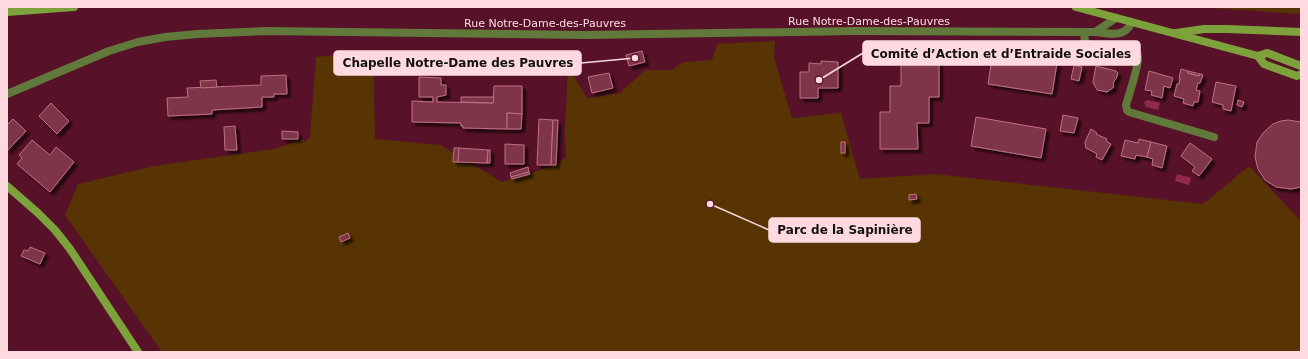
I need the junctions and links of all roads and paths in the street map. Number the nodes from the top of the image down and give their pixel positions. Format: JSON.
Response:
{"nodes":[{"id":1,"x":74,"y":7,"type":"edge"},
{"id":2,"x":1076,"y":7,"type":"edge"},
{"id":3,"x":7,"y":12,"type":"edge"},
{"id":4,"x":1116,"y":18,"type":"junction"},
{"id":5,"x":1131,"y":22,"type":"junction"},
{"id":6,"x":1084,"y":32,"type":"junction"},
{"id":7,"x":1095,"y":32,"type":"junction"},
{"id":8,"x":1301,"y":32,"type":"edge"},
{"id":9,"x":1171,"y":34,"type":"junction"},
{"id":10,"x":1258,"y":56,"type":"junction"},
{"id":11,"x":1301,"y":66,"type":"edge"},
{"id":12,"x":1301,"y":74,"type":"edge"},
{"id":13,"x":7,"y":94,"type":"edge"},
{"id":14,"x":1214,"y":137,"type":"dead end"},
{"id":15,"x":7,"y":186,"type":"edge"},
{"id":16,"x":138,"y":352,"type":"edge"}],
"edges":[{"from":1,"to":3,"type":"main road"},
{"from":2,"to":4,"type":"main road"},
{"from":4,"to":5,"type":"main road"},
{"from":4,"to":7,"type":"street"},
{"from":5,"to":7,"type":"street","name":"Rue Notre-Dame-des-Pauvres"},
{"from":5,"to":9,"type":"main road"},
{"from":6,"to":7,"type":"street","name":"Rue Notre-Dame-des-Pauvres"},
{"from":6,"to":13,"type":"street","name":"Rue Notre-Dame-des-Pauvres"},
{"from":6,"to":14,"type":"street"},
{"from":8,"to":9,"type":"main road"},
{"from":9,"to":10,"type":"main road"},
{"from":10,"to":11,"type":"main road"},
{"from":10,"to":12,"type":"main road"},
{"from":15,"to":16,"type":"main road"}]}
